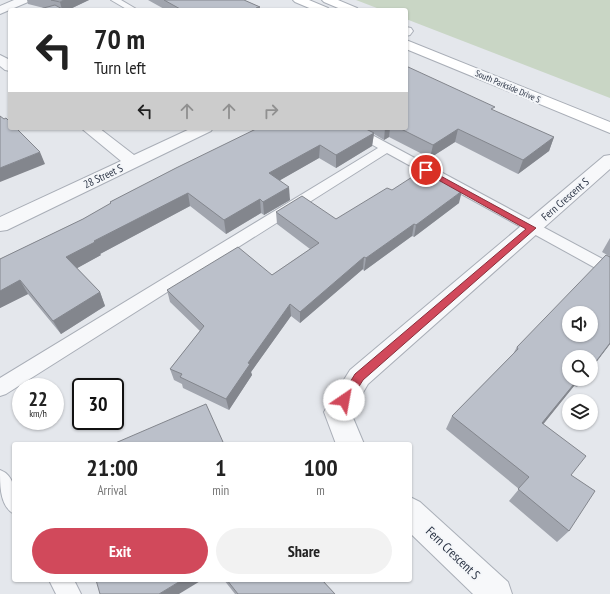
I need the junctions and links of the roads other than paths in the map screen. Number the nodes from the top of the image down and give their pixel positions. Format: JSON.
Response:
{"nodes":[{"id":1,"x":24,"y":0,"type":"edge"},
{"id":2,"x":115,"y":0,"type":"edge"},
{"id":3,"x":299,"y":0,"type":"edge"},
{"id":4,"x":328,"y":0,"type":"edge"},
{"id":5,"x":130,"y":8,"type":"edge"},
{"id":6,"x":319,"y":8,"type":"edge"},
{"id":7,"x":348,"y":8,"type":"edge"},
{"id":8,"x":0,"y":10,"type":"edge"},
{"id":9,"x":408,"y":35,"type":"edge"},
{"id":10,"x":408,"y":35,"type":"edge"},
{"id":11,"x":0,"y":59,"type":"edge"},
{"id":12,"x":8,"y":65,"type":"edge"},
{"id":13,"x":508,"y":72,"type":"dead end"},
{"id":14,"x":610,"y":128,"type":"edge"},
{"id":15,"x":92,"y":130,"type":"edge"},
{"id":16,"x":201,"y":130,"type":"edge"},
{"id":17,"x":354,"y":130,"type":"edge"},
{"id":18,"x":387,"y":148,"type":"junction"},
{"id":19,"x":610,"y":160,"type":"edge"},
{"id":20,"x":133,"y":162,"type":"junction"},
{"id":21,"x":0,"y":225,"type":"edge"},
{"id":22,"x":532,"y":228,"type":"junction"},
{"id":23,"x":610,"y":270,"type":"edge"},
{"id":24,"x":0,"y":388,"type":"edge"},
{"id":25,"x":349,"y":442,"type":"edge"},
{"id":26,"x":0,"y":480,"type":"edge"},
{"id":27,"x":12,"y":500,"type":"edge"},
{"id":28,"x":412,"y":514,"type":"edge"},
{"id":29,"x":62,"y":582,"type":"edge"},
{"id":30,"x":69,"y":594,"type":"edge"},
{"id":31,"x":496,"y":594,"type":"edge"}],
"edges":[{"from":1,"to":8,"type":"street"},
{"from":2,"to":5,"type":"lane"},
{"from":3,"to":6,"type":"main road"},
{"from":4,"to":7,"type":"main road"},
{"from":9,"to":13,"type":"main road","name":"South Parkside Drive S"},
{"from":10,"to":14,"type":"main road","name":"South Parkside Drive S"},
{"from":11,"to":12,"type":"street"},
{"from":15,"to":20,"type":"street"},
{"from":16,"to":20,"type":"street","name":"28 Street S"},
{"from":17,"to":18,"type":"lane"},
{"from":18,"to":22,"type":"lane"},
{"from":18,"to":24,"type":"lane"},
{"from":19,"to":22,"type":"street","name":"Fern Crescent S"},
{"from":20,"to":21,"type":"street","name":"28 Street S"},
{"from":22,"to":23,"type":"lane"},
{"from":22,"to":25,"type":"street","name":"Fern Crescent S"},
{"from":26,"to":27,"type":"lane"},
{"from":28,"to":31,"type":"street","name":"Fern Crescent S"},
{"from":29,"to":30,"type":"lane"}]}
